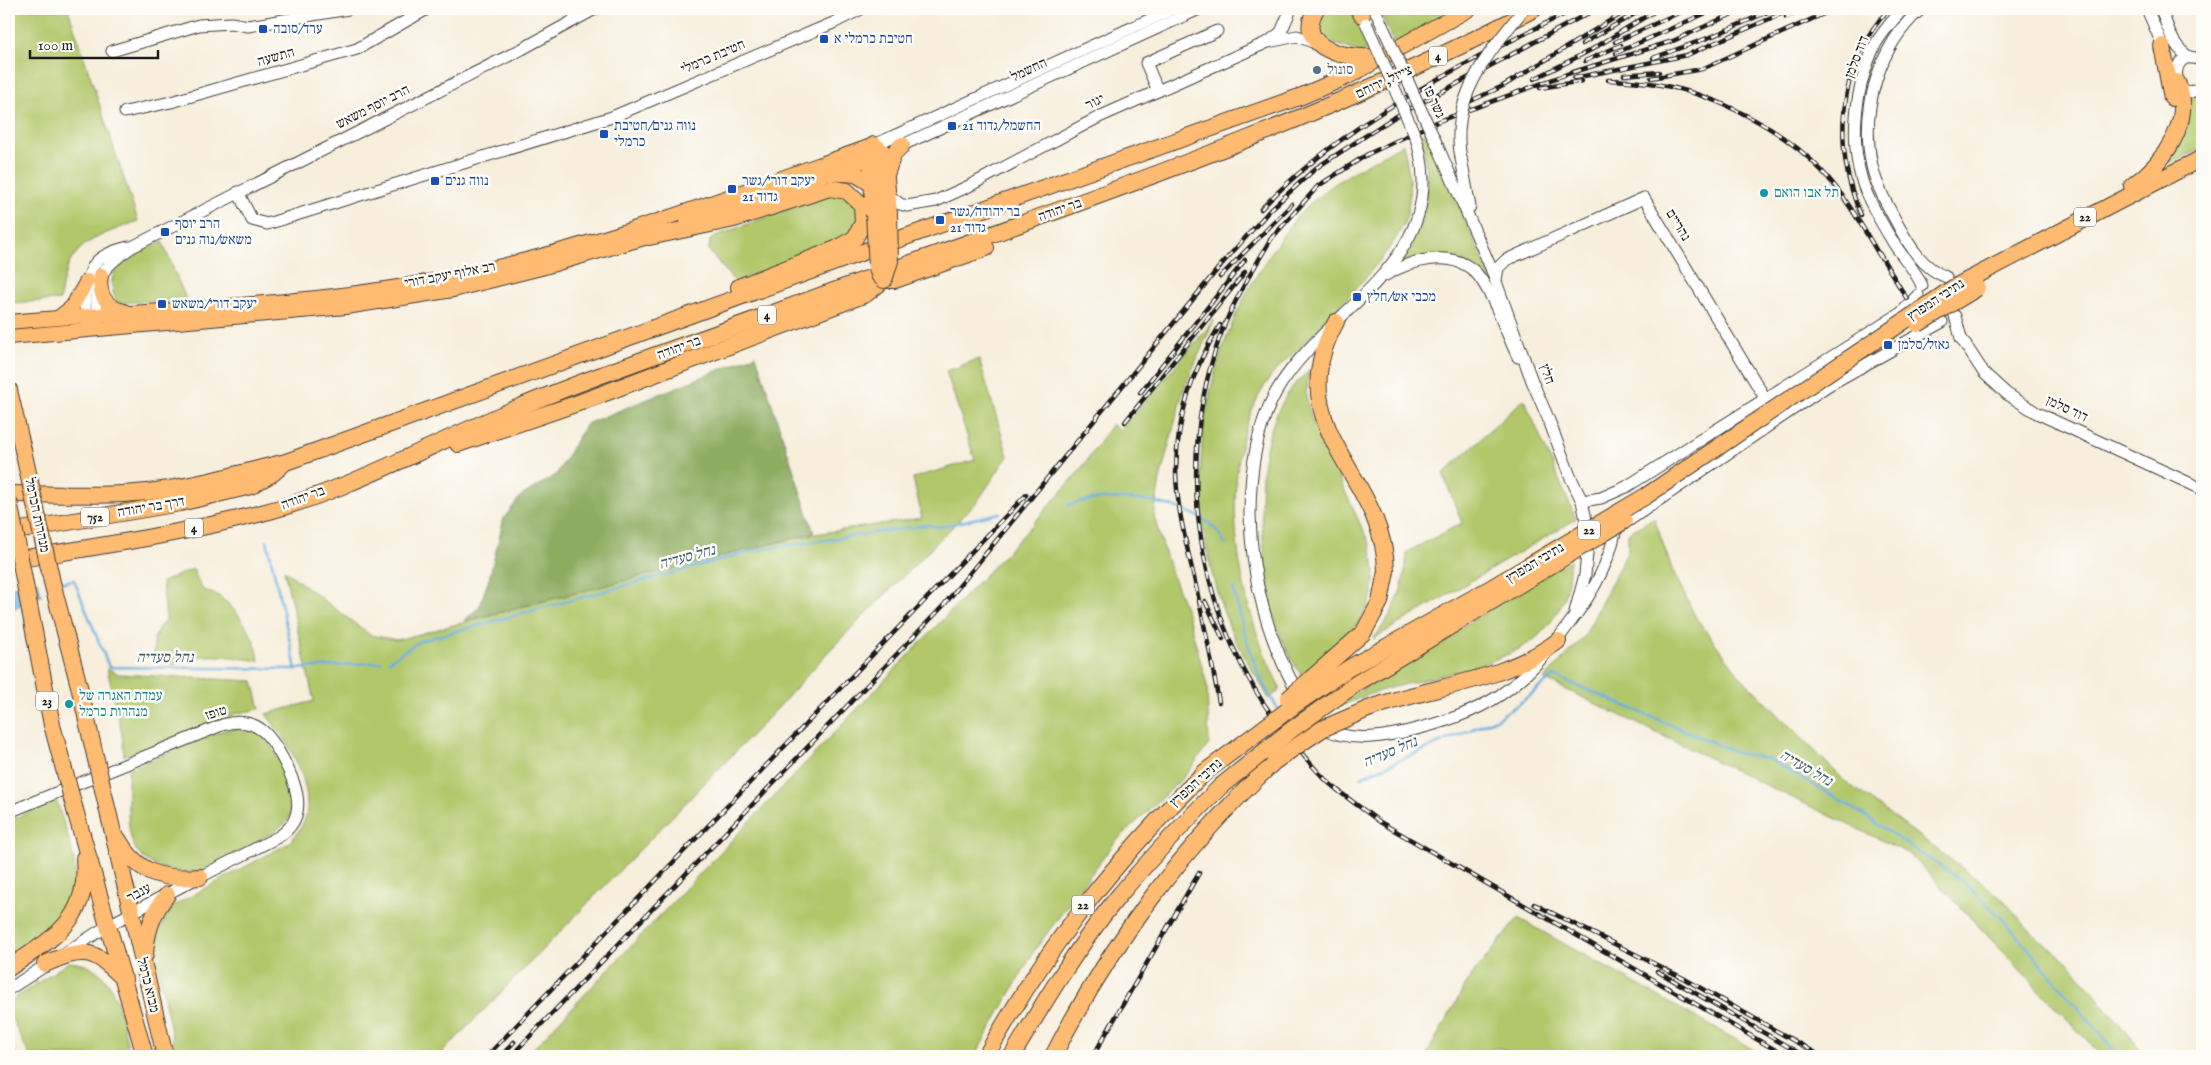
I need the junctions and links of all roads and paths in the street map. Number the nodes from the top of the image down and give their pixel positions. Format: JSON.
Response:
{"nodes":[{"id":1,"x":348,"y":9,"type":"edge"},
{"id":2,"x":427,"y":9,"type":"edge"},
{"id":3,"x":595,"y":9,"type":"edge"},
{"id":4,"x":861,"y":9,"type":"edge"},
{"id":5,"x":1173,"y":9,"type":"edge"},
{"id":6,"x":1199,"y":9,"type":"edge"},
{"id":7,"x":1291,"y":9,"type":"edge"},
{"id":8,"x":1316,"y":9,"type":"edge"},
{"id":9,"x":1444,"y":9,"type":"edge"},
{"id":10,"x":1468,"y":9,"type":"edge"},
{"id":11,"x":1524,"y":9,"type":"edge"},
{"id":12,"x":1534,"y":9,"type":"edge"},
{"id":13,"x":1903,"y":9,"type":"edge"},
{"id":14,"x":1921,"y":9,"type":"edge"},
{"id":15,"x":2148,"y":9,"type":"edge"},
{"id":16,"x":2161,"y":9,"type":"edge"},
{"id":17,"x":1366,"y":13,"type":"edge"},
{"id":18,"x":1440,"y":26,"type":"junction"},
{"id":19,"x":1217,"y":31,"type":"dead end"},
{"id":20,"x":1268,"y":42,"type":"junction"},
{"id":21,"x":1322,"y":46,"type":"junction"},
{"id":22,"x":2162,"y":46,"type":"junction"},
{"id":23,"x":112,"y":51,"type":"dead end"},
{"id":24,"x":1387,"y":54,"type":"junction"},
{"id":25,"x":2196,"y":59,"type":"edge"},
{"id":26,"x":2176,"y":79,"type":"junction"},
{"id":27,"x":2202,"y":88,"type":"edge"},
{"id":28,"x":1158,"y":91,"type":"junction"},
{"id":29,"x":1342,"y":102,"type":"joint"},
{"id":30,"x":125,"y":112,"type":"dead end"},
{"id":31,"x":902,"y":145,"type":"junction"},
{"id":32,"x":1438,"y":147,"type":"joint"},
{"id":33,"x":876,"y":152,"type":"junction"},
{"id":34,"x":2202,"y":158,"type":"edge"},
{"id":35,"x":2156,"y":167,"type":"junction"},
{"id":36,"x":1169,"y":171,"type":"junction"},
{"id":37,"x":2202,"y":171,"type":"edge"},
{"id":38,"x":829,"y":172,"type":"junction"},
{"id":39,"x":886,"y":174,"type":"junction"},
{"id":40,"x":872,"y":184,"type":"junction"},
{"id":41,"x":238,"y":192,"type":"junction"},
{"id":42,"x":888,"y":195,"type":"junction"},
{"id":43,"x":882,"y":214,"type":"junction"},
{"id":44,"x":2087,"y":216,"type":"junction"},
{"id":45,"x":1473,"y":223,"type":"junction"},
{"id":46,"x":649,"y":237,"type":"junction"},
{"id":47,"x":132,"y":246,"type":"junction"},
{"id":48,"x":1487,"y":257,"type":"junction"},
{"id":49,"x":1506,"y":260,"type":"junction"},
{"id":50,"x":101,"y":274,"type":"junction"},
{"id":51,"x":1946,"y":277,"type":"junction"},
{"id":52,"x":1379,"y":279,"type":"junction"},
{"id":53,"x":884,"y":280,"type":"junction"},
{"id":54,"x":87,"y":281,"type":"junction"},
{"id":55,"x":1497,"y":283,"type":"junction"},
{"id":56,"x":1972,"y":284,"type":"junction"},
{"id":57,"x":1920,"y":291,"type":"junction"},
{"id":58,"x":135,"y":313,"type":"junction"},
{"id":59,"x":1901,"y":313,"type":"junction"},
{"id":60,"x":91,"y":316,"type":"junction"},
{"id":61,"x":1955,"y":316,"type":"junction"},
{"id":62,"x":58,"y":318,"type":"junction"},
{"id":63,"x":9,"y":322,"type":"edge"},
{"id":64,"x":1336,"y":322,"type":"junction"},
{"id":65,"x":1942,"y":322,"type":"junction"},
{"id":66,"x":92,"y":330,"type":"junction"},
{"id":67,"x":9,"y":337,"type":"edge"},
{"id":68,"x":574,"y":356,"type":"junction"},
{"id":69,"x":1532,"y":381,"type":"junction"},
{"id":70,"x":1827,"y":386,"type":"junction"},
{"id":71,"x":9,"y":390,"type":"edge"},
{"id":72,"x":1764,"y":398,"type":"junction"},
{"id":73,"x":286,"y":462,"type":"junction"},
{"id":74,"x":370,"y":474,"type":"junction"},
{"id":75,"x":2202,"y":489,"type":"edge"},
{"id":76,"x":9,"y":494,"type":"edge"},
{"id":77,"x":9,"y":501,"type":"edge"},
{"id":78,"x":1582,"y":501,"type":"junction"},
{"id":79,"x":9,"y":532,"type":"edge"},
{"id":80,"x":9,"y":561,"type":"edge"},
{"id":81,"x":1573,"y":618,"type":"junction"},
{"id":82,"x":1558,"y":641,"type":"junction"},
{"id":83,"x":1205,"y":772,"type":"junction"},
{"id":84,"x":106,"y":804,"type":"joint"},
{"id":85,"x":9,"y":812,"type":"edge"},
{"id":86,"x":111,"y":826,"type":"junction"},
{"id":87,"x":81,"y":830,"type":"junction"},
{"id":88,"x":200,"y":877,"type":"junction"},
{"id":89,"x":167,"y":894,"type":"junction"},
{"id":90,"x":131,"y":915,"type":"junction"},
{"id":91,"x":109,"y":925,"type":"junction"},
{"id":92,"x":13,"y":964,"type":"edge"},
{"id":93,"x":45,"y":964,"type":"junction"},
{"id":94,"x":144,"y":970,"type":"junction"},
{"id":95,"x":125,"y":980,"type":"junction"},
{"id":96,"x":9,"y":989,"type":"edge"},
{"id":97,"x":145,"y":1056,"type":"edge"},
{"id":98,"x":165,"y":1056,"type":"edge"},
{"id":99,"x":986,"y":1056,"type":"edge"},
{"id":100,"x":1012,"y":1056,"type":"edge"},
{"id":101,"x":1053,"y":1056,"type":"edge"}],
"edges":[{"from":1,"to":23,"type":"street"},
{"from":2,"to":30,"type":"street","name":"התשעה"},
{"from":3,"to":41,"type":"street","name":"הרב יוסף משאש"},
{"from":4,"to":41,"type":"street","name":"חטיבת כרמלי"},
{"from":5,"to":33,"type":"street","name":"החשמל"},
{"from":6,"to":31,"type":"street","name":"החשמל"},
{"from":7,"to":20,"type":"street"},
{"from":8,"to":21,"type":"highway"},
{"from":9,"to":18,"type":"highway"},
{"from":10,"to":18,"type":"highway","name":"בר יהודה","number":"4"},
{"from":11,"to":45,"type":"street","bridge":true},
{"from":12,"to":29,"type":"highway","name":"צייזל, ירוחם","number":"4"},
{"from":13,"to":57,"type":"street","name":"דוד סלמן"},
{"from":14,"to":51,"type":"street","name":"דוד סלמן"},
{"from":15,"to":22,"type":"street"},
{"from":16,"to":25,"type":"street"},
{"from":17,"to":32,"type":"street","name":"גשר פז","bridge":true},
{"from":17,"to":52,"type":"street","name":"גשר פז","bridge":true},
{"from":18,"to":24,"type":"highway","name":"בר יהודה","number":"4"},
{"from":19,"to":28,"type":"street"},
{"from":20,"to":21,"type":"street","name":"יגור"},
{"from":20,"to":28,"type":"street","name":"יגור"},
{"from":21,"to":24,"type":"highway"},
{"from":22,"to":26,"type":"street"},
{"from":22,"to":35,"type":"highway"},
{"from":24,"to":68,"type":"highway","name":"בר יהודה","number":"4"},
{"from":25,"to":26,"type":"street"},
{"from":26,"to":27,"type":"street"},
{"from":26,"to":35,"type":"highway"},
{"from":28,"to":42,"type":"street","name":"יגור"},
{"from":29,"to":36,"type":"highway","name":"בר יהודה","number":"4"},
{"from":31,"to":33,"type":"street","name":"החשמל"},
{"from":31,"to":39,"type":"highway"},
{"from":32,"to":45,"type":"street","name":"חלץ"},
{"from":33,"to":38,"type":"main road","name":"רב אלוף יעקב דורי"},
{"from":33,"to":39,"type":"highway"},
{"from":33,"to":40,"type":"highway"},
{"from":33,"to":58,"type":"main road","name":"רב אלוף יעקב דורי"},
{"from":34,"to":44,"type":"highway","name":"נתיבי המפרץ","number":"22"},
{"from":35,"to":44,"type":"highway"},
{"from":36,"to":53,"type":"highway"},
{"from":36,"to":74,"type":"highway","name":"בר יהודה","number":"4"},
{"from":37,"to":56,"type":"highway","name":"נתיבי המפרץ","number":"22"},
{"from":38,"to":40,"type":"highway"},
{"from":38,"to":46,"type":"main road","name":"רב אלוף יעקב דורי"},
{"from":39,"to":42,"type":"highway"},
{"from":40,"to":43,"type":"highway"},
{"from":41,"to":47,"type":"street"},
{"from":42,"to":43,"type":"highway"},
{"from":43,"to":53,"type":"highway","bridge":true},
{"from":44,"to":56,"type":"highway","name":"נתיבי המפרץ","number":"22"},
{"from":45,"to":48,"type":"street","name":"חלץ"},
{"from":46,"to":66,"type":"main road","name":"רב אלוף יעקב דורי"},
{"from":46,"to":68,"type":"highway"},
{"from":47,"to":50,"type":"street"},
{"from":47,"to":54,"type":"street"},
{"from":48,"to":49,"type":"street"},
{"from":48,"to":55,"type":"street","name":"חלץ"},
{"from":49,"to":55,"type":"street"},
{"from":49,"to":72,"type":"street","name":"נהריים"},
{"from":50,"to":58,"type":"main road"},
{"from":50,"to":60,"type":"street"},
{"from":51,"to":57,"type":"street"},
{"from":51,"to":61,"type":"street"},
{"from":52,"to":64,"type":"street"},
{"from":52,"to":69,"type":"street"},
{"from":53,"to":74,"type":"highway"},
{"from":54,"to":60,"type":"street"},
{"from":54,"to":62,"type":"main road"},
{"from":55,"to":69,"type":"street","name":"חלץ"},
{"from":56,"to":83,"type":"highway","name":"נתיבי המפרץ","number":"22","bridge":true},
{"from":56,"to":100,"type":"highway","name":"נתיבי המפרץ","number":"22","bridge":true},
{"from":57,"to":59,"type":"street"},
{"from":57,"to":65,"type":"street"},
{"from":58,"to":60,"type":"main road","name":"רב אלוף יעקב דורי"},
{"from":59,"to":70,"type":"street"},
{"from":59,"to":72,"type":"street"},
{"from":60,"to":62,"type":"main road","name":"רב אלוף יעקב דורי"},
{"from":60,"to":66,"type":"street"},
{"from":61,"to":65,"type":"street"},
{"from":61,"to":75,"type":"street","name":"דוד סלמן"},
{"from":62,"to":63,"type":"main road","name":"רב אלוף יעקב דורי"},
{"from":64,"to":82,"type":"street"},
{"from":64,"to":83,"type":"highway","bridge":true},
{"from":65,"to":70,"type":"street"},
{"from":66,"to":67,"type":"main road","name":"רב אלוף יעקב דורי"},
{"from":68,"to":73,"type":"highway","name":"בר יהודה","number":"4"},
{"from":69,"to":78,"type":"street","name":"חלץ"},
{"from":70,"to":81,"type":"street"},
{"from":71,"to":84,"type":"highway","name":"מנהרות הכרמל","bridge":true},
{"from":72,"to":78,"type":"street"},
{"from":73,"to":76,"type":"highway","number":"4"},
{"from":73,"to":79,"type":"highway","name":"דרך בר יהודה","number":"752"},
{"from":74,"to":80,"type":"highway","name":"בר יהודה","number":"4"},
{"from":77,"to":87,"type":"highway","name":"מנהרות הכרמל","number":"23","bridge":true},
{"from":78,"to":81,"type":"street","name":"חלץ"},
{"from":81,"to":82,"type":"street"},
{"from":82,"to":101,"type":"highway","bridge":true},
{"from":83,"to":99,"type":"highway","name":"נתיבי המפרץ","number":"22"},
{"from":84,"to":86,"type":"highway","name":"מבוא כרמל"},
{"from":85,"to":88,"type":"street","name":"טופז"},
{"from":86,"to":88,"type":"highway"},
{"from":86,"to":90,"type":"highway","name":"מבוא כרמל"},
{"from":87,"to":91,"type":"highway","number":"23"},
{"from":87,"to":92,"type":"highway"},
{"from":88,"to":89,"type":"street","name":"ענבר"},
{"from":89,"to":90,"type":"street","name":"ענבר"},
{"from":89,"to":94,"type":"highway"},
{"from":90,"to":91,"type":"street","name":"ענבר"},
{"from":90,"to":94,"type":"highway","name":"מבוא כרמל"},
{"from":91,"to":93,"type":"street","name":"ענבר"},
{"from":91,"to":95,"type":"highway","name":"מבוא כרמל","number":"23"},
{"from":93,"to":95,"type":"highway"},
{"from":93,"to":96,"type":"street","name":"ענבר"},
{"from":94,"to":98,"type":"highway","name":"מבוא כרמל"},
{"from":95,"to":97,"type":"highway","name":"מבוא כרמל","number":"23"}]}
